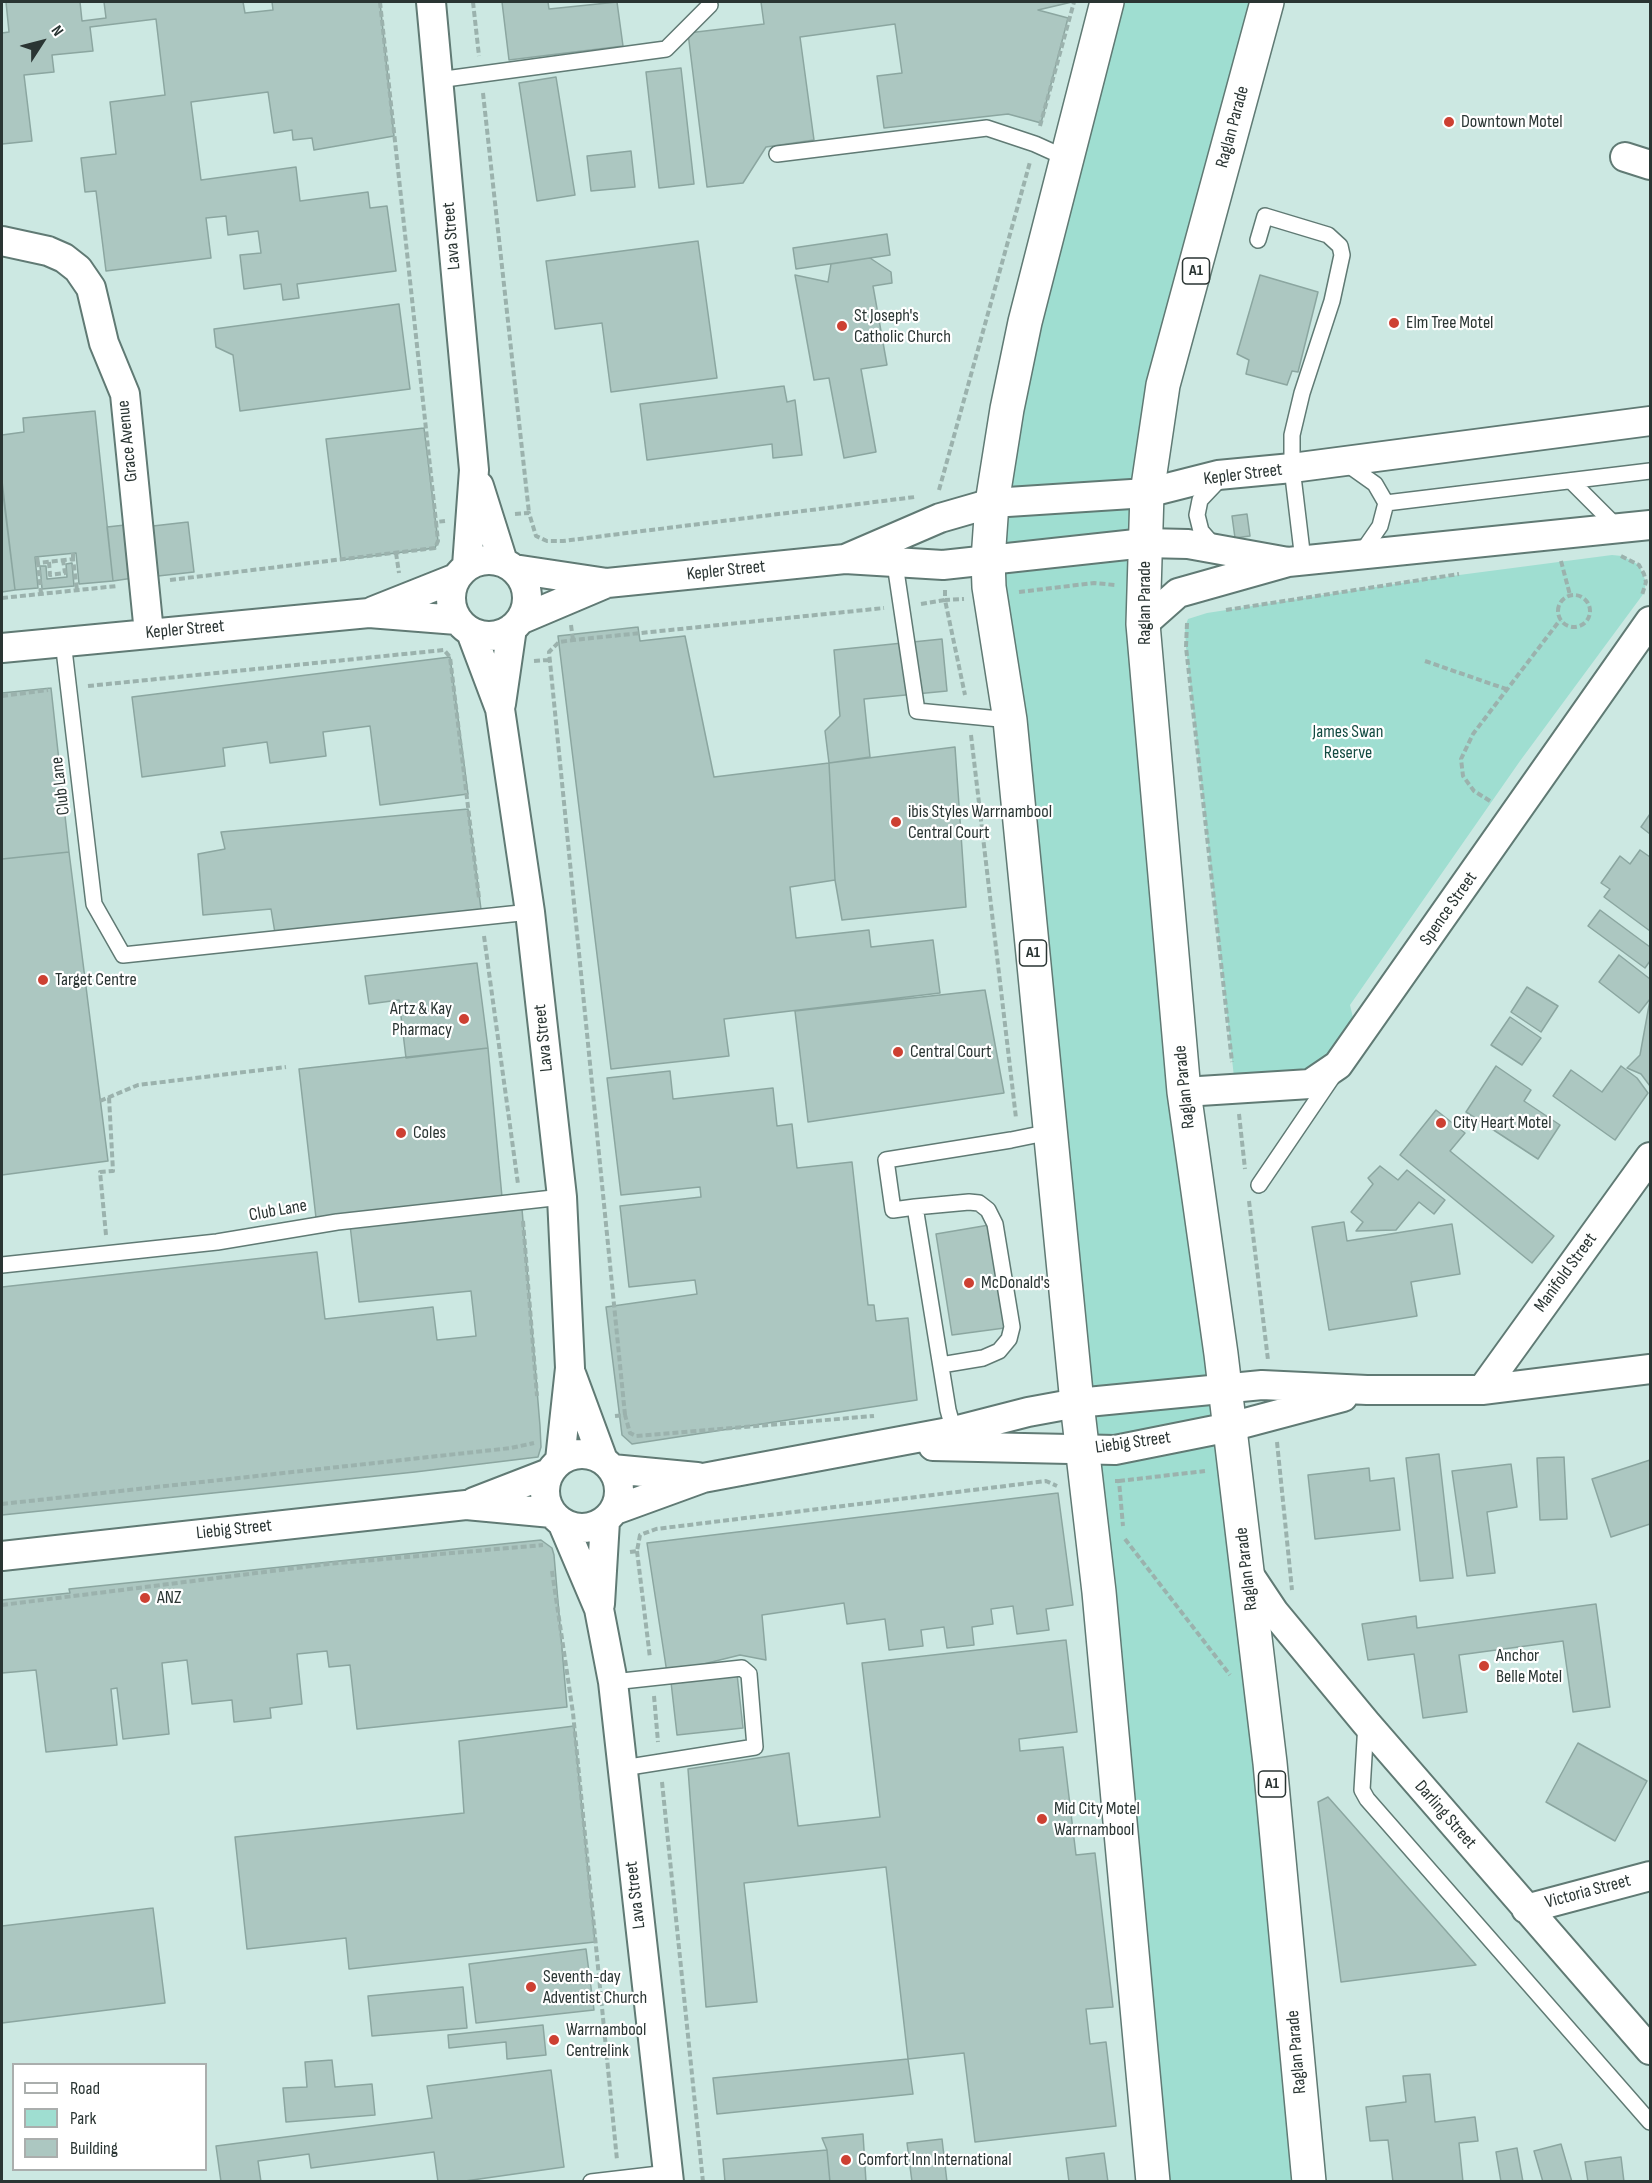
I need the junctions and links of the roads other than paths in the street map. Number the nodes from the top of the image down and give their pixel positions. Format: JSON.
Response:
{"nodes":[{"id":1,"x":431,"y":2,"type":"edge"},
{"id":2,"x":1107,"y":2,"type":"edge"},
{"id":3,"x":1267,"y":2,"type":"edge"},
{"id":4,"x":710,"y":5,"type":"dead end"},
{"id":5,"x":438,"y":80,"type":"junction"},
{"id":6,"x":777,"y":154,"type":"dead end"},
{"id":7,"x":1066,"y":158,"type":"junction"},
{"id":8,"x":1258,"y":240,"type":"dead end"},
{"id":9,"x":2,"y":241,"type":"edge"},
{"id":10,"x":1650,"y":422,"type":"edge"},
{"id":11,"x":1344,"y":462,"type":"junction"},
{"id":12,"x":1292,"y":468,"type":"junction"},
{"id":13,"x":474,"y":470,"type":"junction"},
{"id":14,"x":1650,"y":471,"type":"edge"},
{"id":15,"x":1227,"y":475,"type":"junction"},
{"id":16,"x":1571,"y":481,"type":"junction"},
{"id":17,"x":1147,"y":493,"type":"junction"},
{"id":18,"x":1386,"y":502,"type":"junction"},
{"id":19,"x":993,"y":503,"type":"junction"},
{"id":20,"x":1650,"y":525,"type":"edge"},
{"id":21,"x":1615,"y":542,"type":"junction"},
{"id":22,"x":1145,"y":543,"type":"junction"},
{"id":23,"x":1219,"y":550,"type":"junction"},
{"id":24,"x":1360,"y":555,"type":"junction"},
{"id":25,"x":845,"y":560,"type":"junction"},
{"id":26,"x":988,"y":560,"type":"junction"},
{"id":27,"x":1295,"y":561,"type":"junction"},
{"id":28,"x":895,"y":564,"type":"junction"},
{"id":29,"x":508,"y":566,"type":"junction"},
{"id":30,"x":461,"y":572,"type":"junction"},
{"id":31,"x":607,"y":583,"type":"junction"},
{"id":32,"x":1644,"y":612,"type":"edge"},
{"id":33,"x":369,"y":613,"type":"junction"},
{"id":34,"x":517,"y":623,"type":"junction"},
{"id":35,"x":1143,"y":624,"type":"junction"},
{"id":36,"x":464,"y":626,"type":"junction"},
{"id":37,"x":149,"y":633,"type":"junction"},
{"id":38,"x":63,"y":641,"type":"junction"},
{"id":39,"x":2,"y":648,"type":"edge"},
{"id":40,"x":500,"y":709,"type":"junction"},
{"id":41,"x":1010,"y":720,"type":"junction"},
{"id":42,"x":530,"y":912,"type":"junction"},
{"id":43,"x":1349,"y":1052,"type":"junction"},
{"id":44,"x":1184,"y":1092,"type":"junction"},
{"id":45,"x":1050,"y":1132,"type":"junction"},
{"id":46,"x":1650,"y":1157,"type":"edge"},
{"id":47,"x":1259,"y":1185,"type":"dead end"},
{"id":48,"x":561,"y":1197,"type":"junction"},
{"id":49,"x":915,"y":1207,"type":"junction"},
{"id":50,"x":2,"y":1265,"type":"edge"},
{"id":51,"x":941,"y":1365,"type":"junction"},
{"id":52,"x":1650,"y":1369,"type":"edge"},
{"id":53,"x":1224,"y":1387,"type":"junction"},
{"id":54,"x":1367,"y":1390,"type":"junction"},
{"id":55,"x":1482,"y":1390,"type":"junction"},
{"id":56,"x":1077,"y":1403,"type":"junction"},
{"id":57,"x":576,"y":1421,"type":"junction"},
{"id":58,"x":1230,"y":1427,"type":"junction"},
{"id":59,"x":954,"y":1431,"type":"junction"},
{"id":60,"x":892,"y":1443,"type":"junction"},
{"id":61,"x":1082,"y":1450,"type":"junction"},
{"id":62,"x":608,"y":1464,"type":"junction"},
{"id":63,"x":555,"y":1467,"type":"junction"},
{"id":64,"x":703,"y":1478,"type":"junction"},
{"id":65,"x":466,"y":1505,"type":"junction"},
{"id":66,"x":610,"y":1516,"type":"junction"},
{"id":67,"x":557,"y":1517,"type":"junction"},
{"id":68,"x":2,"y":1556,"type":"edge"},
{"id":69,"x":1248,"y":1573,"type":"junction"},
{"id":70,"x":600,"y":1609,"type":"junction"},
{"id":71,"x":613,"y":1682,"type":"junction"},
{"id":72,"x":1366,"y":1723,"type":"junction"},
{"id":73,"x":623,"y":1768,"type":"junction"},
{"id":74,"x":1650,"y":1876,"type":"edge"},
{"id":75,"x":1526,"y":1909,"type":"junction"},
{"id":76,"x":1650,"y":2050,"type":"edge"},
{"id":77,"x":1650,"y":2122,"type":"edge"},
{"id":78,"x":668,"y":2177,"type":"edge"},
{"id":79,"x":591,"y":2181,"type":"edge"},
{"id":80,"x":1153,"y":2181,"type":"edge"},
{"id":81,"x":1309,"y":2181,"type":"edge"}],
"edges":[{"from":1,"to":5,"type":"street","name":"Lava Street"},
{"from":2,"to":7,"type":"highway","number":"A1"},
{"from":3,"to":17,"type":"highway","name":"Raglan Parade","number":"A1"},
{"from":4,"to":5,"type":"lane"},
{"from":5,"to":13,"type":"street","name":"Lava Street"},
{"from":6,"to":7,"type":"lane"},
{"from":7,"to":19,"type":"highway","number":"A1"},
{"from":8,"to":12,"type":"lane"},
{"from":9,"to":37,"type":"street","name":"Grace Avenue"},
{"from":10,"to":11,"type":"street","name":"Kepler Street"},
{"from":11,"to":12,"type":"street","name":"Kepler Street"},
{"from":11,"to":18,"type":"lane"},
{"from":12,"to":15,"type":"street","name":"Kepler Street"},
{"from":12,"to":27,"type":"lane"},
{"from":13,"to":29,"type":"street","name":"Lava Street"},
{"from":13,"to":30,"type":"street","name":"Lava Street"},
{"from":14,"to":16,"type":"lane"},
{"from":15,"to":17,"type":"street","name":"Kepler Street"},
{"from":15,"to":23,"type":"lane"},
{"from":16,"to":18,"type":"lane"},
{"from":16,"to":21,"type":"lane"},
{"from":17,"to":19,"type":"street","name":"Kepler Street"},
{"from":17,"to":22,"type":"highway","name":"Raglan Parade","number":"A1"},
{"from":18,"to":24,"type":"lane"},
{"from":19,"to":25,"type":"street","name":"Kepler Street"},
{"from":19,"to":26,"type":"highway","number":"A1"},
{"from":20,"to":21,"type":"street","name":"Kepler Street"},
{"from":21,"to":24,"type":"street","name":"Kepler Street"},
{"from":22,"to":23,"type":"street","name":"Kepler Street"},
{"from":22,"to":26,"type":"street","name":"Kepler Street"},
{"from":22,"to":35,"type":"highway","name":"Raglan Parade","number":"A1"},
{"from":23,"to":27,"type":"street","name":"Kepler Street"},
{"from":24,"to":27,"type":"street","name":"Kepler Street"},
{"from":25,"to":28,"type":"street","name":"Kepler Street"},
{"from":25,"to":31,"type":"street","name":"Kepler Street"},
{"from":26,"to":28,"type":"street","name":"Kepler Street"},
{"from":26,"to":41,"type":"highway","number":"A1"},
{"from":27,"to":35,"type":"street","name":"Kepler Street"},
{"from":28,"to":41,"type":"lane"},
{"from":29,"to":30,"type":"street"},
{"from":29,"to":31,"type":"street","name":"Kepler Street"},
{"from":29,"to":34,"type":"street"},
{"from":30,"to":33,"type":"street","name":"Kepler Street"},
{"from":30,"to":36,"type":"street"},
{"from":31,"to":34,"type":"street","name":"Kepler Street"},
{"from":32,"to":43,"type":"street","name":"Spence Street"},
{"from":33,"to":36,"type":"street","name":"Kepler Street"},
{"from":33,"to":37,"type":"street","name":"Kepler Street"},
{"from":34,"to":36,"type":"street"},
{"from":34,"to":40,"type":"street","name":"Lava Street"},
{"from":35,"to":44,"type":"highway","name":"Raglan Parade","number":"A1"},
{"from":36,"to":40,"type":"street","name":"Lava Street"},
{"from":37,"to":38,"type":"street","name":"Kepler Street"},
{"from":38,"to":39,"type":"street","name":"Kepler Street"},
{"from":38,"to":42,"type":"lane","name":"Club Lane"},
{"from":40,"to":42,"type":"street","name":"Lava Street"},
{"from":41,"to":45,"type":"highway","number":"A1"},
{"from":42,"to":48,"type":"street","name":"Lava Street"},
{"from":43,"to":44,"type":"street","name":"Spence Street"},
{"from":43,"to":47,"type":"lane"},
{"from":44,"to":53,"type":"highway","name":"Raglan Parade","number":"A1"},
{"from":45,"to":49,"type":"lane"},
{"from":45,"to":56,"type":"highway","number":"A1"},
{"from":46,"to":55,"type":"street","name":"Manifold Street"},
{"from":48,"to":50,"type":"lane","name":"Club Lane"},
{"from":48,"to":57,"type":"street","name":"Lava Street"},
{"from":49,"to":51,"type":"lane"},
{"from":49,"to":51,"type":"lane"},
{"from":51,"to":59,"type":"lane"},
{"from":52,"to":55,"type":"street","name":"Liebig Street"},
{"from":53,"to":54,"type":"street","name":"Liebig Street"},
{"from":53,"to":56,"type":"street","name":"Liebig Street"},
{"from":53,"to":58,"type":"highway","name":"Raglan Parade","number":"A1"},
{"from":54,"to":55,"type":"street","name":"Liebig Street"},
{"from":54,"to":58,"type":"street","name":"Liebig Street"},
{"from":56,"to":59,"type":"street","name":"Liebig Street"},
{"from":56,"to":61,"type":"highway","number":"A1"},
{"from":57,"to":62,"type":"street","name":"Lava Street"},
{"from":57,"to":63,"type":"street","name":"Lava Street"},
{"from":58,"to":61,"type":"street","name":"Liebig Street"},
{"from":58,"to":69,"type":"highway","name":"Raglan Parade","number":"A1"},
{"from":59,"to":60,"type":"street","name":"Liebig Street"},
{"from":60,"to":61,"type":"street","name":"Liebig Street"},
{"from":60,"to":64,"type":"street","name":"Liebig Street"},
{"from":61,"to":80,"type":"highway","number":"A1"},
{"from":62,"to":63,"type":"street"},
{"from":62,"to":64,"type":"street","name":"Liebig Street"},
{"from":62,"to":66,"type":"street"},
{"from":63,"to":65,"type":"street","name":"Liebig Street"},
{"from":63,"to":67,"type":"street"},
{"from":64,"to":66,"type":"street","name":"Liebig Street"},
{"from":65,"to":67,"type":"street","name":"Liebig Street"},
{"from":65,"to":68,"type":"street","name":"Liebig Street"},
{"from":66,"to":67,"type":"street"},
{"from":66,"to":70,"type":"street","name":"Lava Street"},
{"from":67,"to":70,"type":"street","name":"Lava Street"},
{"from":69,"to":72,"type":"street","name":"Darling Street"},
{"from":69,"to":81,"type":"highway","name":"Raglan Parade","number":"A1"},
{"from":70,"to":71,"type":"street","name":"Lava Street"},
{"from":71,"to":73,"type":"street","name":"Lava Street"},
{"from":71,"to":73,"type":"lane"},
{"from":72,"to":75,"type":"street","name":"Darling Street"},
{"from":72,"to":77,"type":"lane"},
{"from":73,"to":78,"type":"street","name":"Lava Street"},
{"from":74,"to":75,"type":"street","name":"Victoria Street"},
{"from":75,"to":76,"type":"street","name":"Darling Street"},
{"from":78,"to":79,"type":"lane"}]}
